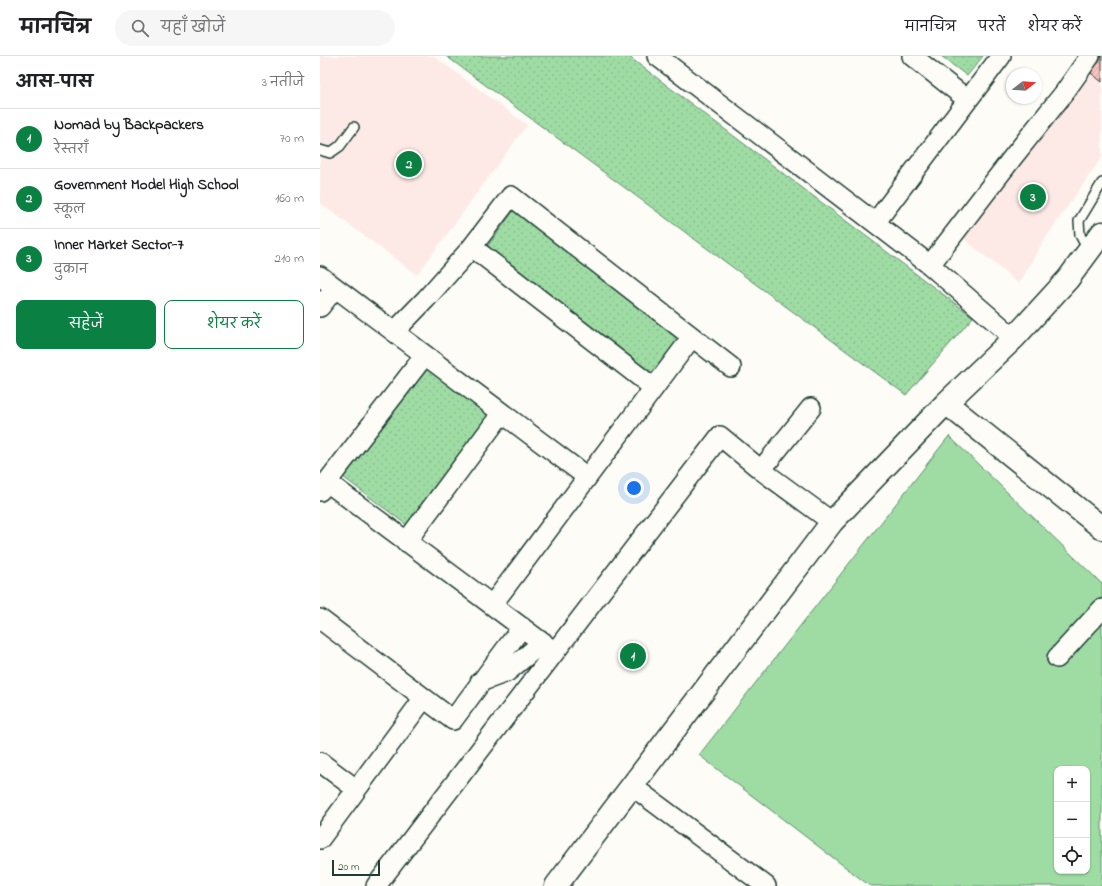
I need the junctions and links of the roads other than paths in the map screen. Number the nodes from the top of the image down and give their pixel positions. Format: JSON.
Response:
{"nodes":[{"id":1,"x":657,"y":56,"type":"edge"},
{"id":2,"x":912,"y":56,"type":"edge"},
{"id":3,"x":1001,"y":56,"type":"edge"},
{"id":4,"x":1090,"y":56,"type":"edge"},
{"id":5,"x":968,"y":100,"type":"junction"},
{"id":6,"x":354,"y":127,"type":"dead end"},
{"id":7,"x":320,"y":150,"type":"edge"},
{"id":8,"x":1102,"y":183,"type":"edge"},
{"id":9,"x":875,"y":223,"type":"junction"},
{"id":10,"x":1102,"y":233,"type":"edge"},
{"id":11,"x":472,"y":247,"type":"junction"},
{"id":12,"x":1089,"y":251,"type":"junction"},
{"id":13,"x":930,"y":265,"type":"junction"},
{"id":14,"x":320,"y":276,"type":"edge"},
{"id":15,"x":335,"y":288,"type":"junction"},
{"id":16,"x":320,"y":307,"type":"edge"},
{"id":17,"x":394,"y":332,"type":"junction"},
{"id":18,"x":692,"y":337,"type":"junction"},
{"id":19,"x":1014,"y":338,"type":"junction"},
{"id":20,"x":425,"y":355,"type":"junction"},
{"id":21,"x":732,"y":367,"type":"dead end"},
{"id":22,"x":654,"y":388,"type":"junction"},
{"id":23,"x":946,"y":403,"type":"junction"},
{"id":24,"x":811,"y":408,"type":"dead end"},
{"id":25,"x":502,"y":413,"type":"junction"},
{"id":26,"x":762,"y":470,"type":"junction"},
{"id":27,"x":587,"y":478,"type":"junction"},
{"id":28,"x":323,"y":487,"type":"edge"},
{"id":29,"x":832,"y":522,"type":"junction"},
{"id":30,"x":1102,"y":528,"type":"edge"},
{"id":31,"x":406,"y":542,"type":"junction"},
{"id":32,"x":492,"y":605,"type":"junction"},
{"id":33,"x":1102,"y":609,"type":"edge"},
{"id":34,"x":320,"y":619,"type":"edge"},
{"id":35,"x":522,"y":627,"type":"junction"},
{"id":36,"x":549,"y":647,"type":"junction"},
{"id":37,"x":1057,"y":658,"type":"dead end"},
{"id":38,"x":480,"y":682,"type":"junction"},
{"id":39,"x":424,"y":698,"type":"junction"},
{"id":40,"x":320,"y":762,"type":"edge"},
{"id":41,"x":632,"y":786,"type":"junction"},
{"id":42,"x":356,"y":789,"type":"junction"},
{"id":43,"x":320,"y":839,"type":"edge"},
{"id":44,"x":383,"y":883,"type":"edge"},
{"id":45,"x":556,"y":886,"type":"edge"},
{"id":46,"x":766,"y":886,"type":"edge"}],
"edges":[{"from":1,"to":9,"type":"street"},
{"from":2,"to":5,"type":"street"},
{"from":3,"to":5,"type":"street"},
{"from":4,"to":13,"type":"street"},
{"from":5,"to":9,"type":"street"},
{"from":6,"to":7,"type":"lane"},
{"from":8,"to":12,"type":"lane"},
{"from":9,"to":13,"type":"street"},
{"from":10,"to":12,"type":"street"},
{"from":11,"to":17,"type":"street"},
{"from":11,"to":18,"type":"street"},
{"from":11,"to":22,"type":"street"},
{"from":12,"to":19,"type":"street"},
{"from":13,"to":19,"type":"street"},
{"from":14,"to":15,"type":"street"},
{"from":15,"to":16,"type":"street"},
{"from":15,"to":17,"type":"street"},
{"from":17,"to":20,"type":"street"},
{"from":18,"to":21,"type":"street"},
{"from":18,"to":22,"type":"street"},
{"from":19,"to":23,"type":"street"},
{"from":20,"to":25,"type":"street"},
{"from":20,"to":28,"type":"street"},
{"from":22,"to":27,"type":"street"},
{"from":23,"to":29,"type":"street"},
{"from":23,"to":30,"type":"street"},
{"from":24,"to":26,"type":"street"},
{"from":25,"to":27,"type":"street"},
{"from":25,"to":31,"type":"street"},
{"from":26,"to":29,"type":"street"},
{"from":26,"to":36,"type":"street"},
{"from":27,"to":32,"type":"street"},
{"from":28,"to":31,"type":"street"},
{"from":29,"to":41,"type":"street"},
{"from":31,"to":32,"type":"street"},
{"from":32,"to":35,"type":"street"},
{"from":33,"to":37,"type":"street"},
{"from":34,"to":39,"type":"street"},
{"from":35,"to":36,"type":"street"},
{"from":35,"to":38,"type":"street"},
{"from":36,"to":38,"type":"street"},
{"from":36,"to":44,"type":"street"},
{"from":38,"to":39,"type":"street"},
{"from":39,"to":42,"type":"street"},
{"from":40,"to":42,"type":"street"},
{"from":41,"to":45,"type":"street"},
{"from":41,"to":46,"type":"street"},
{"from":42,"to":43,"type":"street"}]}
